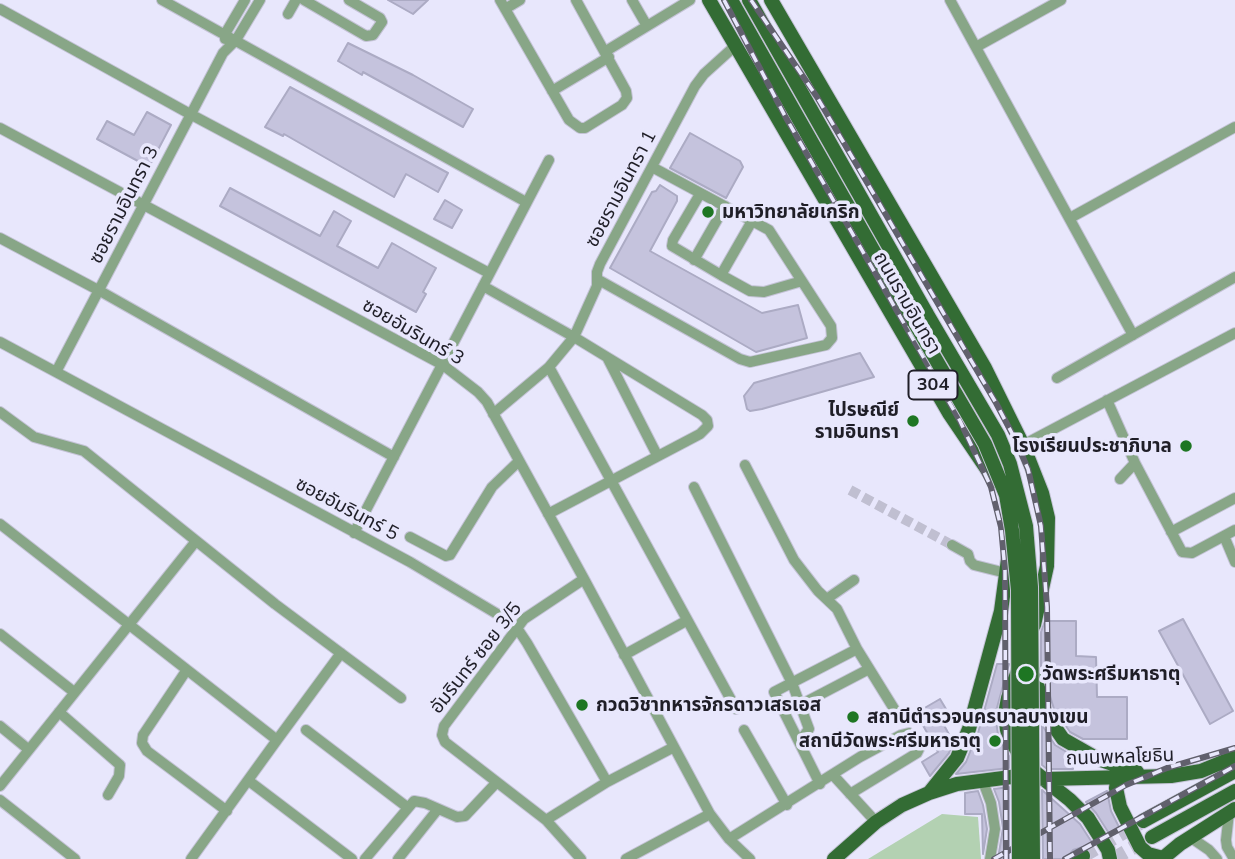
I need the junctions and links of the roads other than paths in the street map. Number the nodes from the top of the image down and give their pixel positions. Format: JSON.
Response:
{"nodes":[{"id":1,"x":162,"y":0,"type":"edge"},
{"id":2,"x":245,"y":0,"type":"edge"},
{"id":3,"x":260,"y":0,"type":"edge"},
{"id":4,"x":296,"y":0,"type":"edge"},
{"id":5,"x":304,"y":0,"type":"edge"},
{"id":6,"x":349,"y":0,"type":"edge"},
{"id":7,"x":520,"y":0,"type":"edge"},
{"id":8,"x":576,"y":0,"type":"edge"},
{"id":9,"x":632,"y":0,"type":"edge"},
{"id":10,"x":709,"y":0,"type":"edge"},
{"id":11,"x":731,"y":0,"type":"edge"},
{"id":12,"x":749,"y":0,"type":"edge"},
{"id":13,"x":771,"y":0,"type":"edge"},
{"id":14,"x":950,"y":0,"type":"edge"},
{"id":15,"x":1061,"y":0,"type":"edge"},
{"id":16,"x":687,"y":1,"type":"edge"},
{"id":17,"x":502,"y":5,"type":"edge"},
{"id":18,"x":0,"y":9,"type":"edge"},
{"id":19,"x":288,"y":13,"type":"dead end"},
{"id":20,"x":647,"y":26,"type":"junction"},
{"id":21,"x":225,"y":34,"type":"junction"},
{"id":22,"x":236,"y":40,"type":"junction"},
{"id":23,"x":735,"y":46,"type":"junction"},
{"id":24,"x":976,"y":47,"type":"junction"},
{"id":25,"x":223,"y":53,"type":"junction"},
{"id":26,"x":607,"y":54,"type":"junction"},
{"id":27,"x":552,"y":91,"type":"junction"},
{"id":28,"x":190,"y":114,"type":"junction"},
{"id":29,"x":1235,"y":127,"type":"edge"},
{"id":30,"x":0,"y":128,"type":"edge"},
{"id":31,"x":549,"y":160,"type":"dead end"},
{"id":32,"x":652,"y":167,"type":"junction"},
{"id":33,"x":700,"y":194,"type":"junction"},
{"id":34,"x":526,"y":202,"type":"junction"},
{"id":35,"x":143,"y":206,"type":"junction"},
{"id":36,"x":724,"y":206,"type":"junction"},
{"id":37,"x":1070,"y":218,"type":"junction"},
{"id":38,"x":752,"y":221,"type":"junction"},
{"id":39,"x":0,"y":238,"type":"edge"},
{"id":40,"x":694,"y":260,"type":"junction"},
{"id":41,"x":489,"y":273,"type":"junction"},
{"id":42,"x":721,"y":275,"type":"junction"},
{"id":43,"x":1235,"y":277,"type":"edge"},
{"id":44,"x":597,"y":279,"type":"junction"},
{"id":45,"x":802,"y":281,"type":"junction"},
{"id":46,"x":483,"y":286,"type":"junction"},
{"id":47,"x":100,"y":291,"type":"junction"},
{"id":48,"x":1235,"y":333,"type":"edge"},
{"id":49,"x":1133,"y":335,"type":"junction"},
{"id":50,"x":574,"y":337,"type":"junction"},
{"id":51,"x":0,"y":342,"type":"edge"},
{"id":52,"x":606,"y":357,"type":"junction"},
{"id":53,"x":443,"y":365,"type":"junction"},
{"id":54,"x":549,"y":367,"type":"junction"},
{"id":55,"x":56,"y":372,"type":"junction"},
{"id":56,"x":1058,"y":378,"type":"dead end"},
{"id":57,"x":1107,"y":400,"type":"junction"},
{"id":58,"x":0,"y":412,"type":"edge"},
{"id":59,"x":493,"y":414,"type":"junction"},
{"id":60,"x":1023,"y":445,"type":"junction"},
{"id":61,"x":657,"y":455,"type":"junction"},
{"id":62,"x":394,"y":457,"type":"junction"},
{"id":63,"x":519,"y":461,"type":"junction"},
{"id":64,"x":1135,"y":463,"type":"junction"},
{"id":65,"x":745,"y":465,"type":"dead end"},
{"id":66,"x":1120,"y":479,"type":"dead end"},
{"id":67,"x":609,"y":481,"type":"junction"},
{"id":68,"x":694,"y":487,"type":"dead end"},
{"id":69,"x":1235,"y":498,"type":"edge"},
{"id":70,"x":548,"y":514,"type":"junction"},
{"id":71,"x":0,"y":524,"type":"edge"},
{"id":72,"x":1235,"y":530,"type":"edge"},
{"id":73,"x":1171,"y":532,"type":"junction"},
{"id":74,"x":354,"y":533,"type":"junction"},
{"id":75,"x":1224,"y":536,"type":"junction"},
{"id":76,"x":410,"y":537,"type":"dead end"},
{"id":77,"x":196,"y":541,"type":"junction"},
{"id":78,"x":952,"y":545,"type":"tunnel mouth"},
{"id":79,"x":1235,"y":562,"type":"edge"},
{"id":80,"x":1006,"y":577,"type":"junction"},
{"id":81,"x":584,"y":579,"type":"junction"},
{"id":82,"x":854,"y":580,"type":"dead end"},
{"id":83,"x":1044,"y":586,"type":"junction"},
{"id":84,"x":828,"y":598,"type":"junction"},
{"id":85,"x":686,"y":621,"type":"junction"},
{"id":86,"x":128,"y":626,"type":"junction"},
{"id":87,"x":517,"y":628,"type":"junction"},
{"id":88,"x":0,"y":634,"type":"edge"},
{"id":89,"x":1027,"y":648,"type":"junction"},
{"id":90,"x":857,"y":649,"type":"junction"},
{"id":91,"x":341,"y":653,"type":"junction"},
{"id":92,"x":624,"y":655,"type":"junction"},
{"id":93,"x":869,"y":669,"type":"junction"},
{"id":94,"x":186,"y":671,"type":"junction"},
{"id":95,"x":792,"y":683,"type":"junction"},
{"id":96,"x":74,"y":692,"type":"junction"},
{"id":97,"x":401,"y":698,"type":"dead end"},
{"id":98,"x":800,"y":705,"type":"junction"},
{"id":99,"x":736,"y":709,"type":"dead end"},
{"id":100,"x":59,"y":712,"type":"junction"},
{"id":101,"x":896,"y":712,"type":"dead end"},
{"id":102,"x":0,"y":726,"type":"edge"},
{"id":103,"x":306,"y":730,"type":"dead end"},
{"id":104,"x":744,"y":730,"type":"dead end"},
{"id":105,"x":277,"y":740,"type":"junction"},
{"id":106,"x":799,"y":742,"type":"junction"},
{"id":107,"x":674,"y":747,"type":"junction"},
{"id":108,"x":28,"y":749,"type":"junction"},
{"id":109,"x":1235,"y":757,"type":"edge"},
{"id":110,"x":1235,"y":771,"type":"edge"},
{"id":111,"x":833,"y":775,"type":"junction"},
{"id":112,"x":1123,"y":777,"type":"junction"},
{"id":113,"x":1158,"y":777,"type":"junction"},
{"id":114,"x":982,"y":779,"type":"junction"},
{"id":115,"x":1045,"y":779,"type":"junction"},
{"id":116,"x":249,"y":781,"type":"junction"},
{"id":117,"x":607,"y":782,"type":"junction"},
{"id":118,"x":496,"y":783,"type":"junction"},
{"id":119,"x":820,"y":784,"type":"junction"},
{"id":120,"x":0,"y":786,"type":"edge"},
{"id":121,"x":1235,"y":791,"type":"edge"},
{"id":122,"x":929,"y":793,"type":"junction"},
{"id":123,"x":850,"y":794,"type":"junction"},
{"id":124,"x":108,"y":795,"type":"dead end"},
{"id":125,"x":0,"y":800,"type":"edge"},
{"id":126,"x":787,"y":805,"type":"junction"},
{"id":127,"x":407,"y":807,"type":"junction"},
{"id":128,"x":438,"y":809,"type":"junction"},
{"id":129,"x":227,"y":811,"type":"junction"},
{"id":130,"x":1232,"y":811,"type":"edge"},
{"id":131,"x":710,"y":814,"type":"junction"},
{"id":132,"x":546,"y":820,"type":"junction"},
{"id":133,"x":1143,"y":821,"type":"tunnel mouth"},
{"id":134,"x":876,"y":822,"type":"junction"},
{"id":135,"x":1153,"y":837,"type":"tunnel mouth"},
{"id":136,"x":1190,"y":837,"type":"junction"},
{"id":137,"x":729,"y":839,"type":"junction"},
{"id":138,"x":75,"y":859,"type":"edge"},
{"id":139,"x":191,"y":859,"type":"edge"},
{"id":140,"x":352,"y":859,"type":"edge"},
{"id":141,"x":365,"y":859,"type":"edge"},
{"id":142,"x":398,"y":859,"type":"edge"},
{"id":143,"x":581,"y":859,"type":"edge"},
{"id":144,"x":626,"y":859,"type":"edge"},
{"id":145,"x":750,"y":859,"type":"edge"},
{"id":146,"x":834,"y":859,"type":"edge"},
{"id":147,"x":990,"y":859,"type":"edge"},
{"id":148,"x":1019,"y":859,"type":"edge"},
{"id":149,"x":1033,"y":859,"type":"edge"},
{"id":150,"x":1110,"y":859,"type":"edge"},
{"id":151,"x":1163,"y":859,"type":"edge"},
{"id":152,"x":1217,"y":859,"type":"edge"},
{"id":153,"x":1234,"y":859,"type":"edge"}],
"edges":[{"from":1,"to":21,"type":"street"},
{"from":2,"to":21,"type":"street","name":"ซอยรามอินทรา 3"},
{"from":3,"to":22,"type":"street","name":"ซอยรามอินทรา 3"},
{"from":4,"to":19,"type":"street"},
{"from":5,"to":6,"type":"street"},
{"from":7,"to":17,"type":"street"},
{"from":8,"to":26,"type":"street"},
{"from":9,"to":20,"type":"street"},
{"from":10,"to":23,"type":"main road","name":"ถนนรามอินทรา","number":"304"},
{"from":11,"to":148,"type":"main road","name":"ถนนรามอินทรา","number":"304","bridge":true},
{"from":12,"to":149,"type":"main road","name":"ถนนรามอินทรา","number":"304","bridge":true},
{"from":13,"to":60,"type":"main road","name":"ถนนรามอินทรา","number":"304"},
{"from":14,"to":24,"type":"street"},
{"from":15,"to":24,"type":"street"},
{"from":16,"to":20,"type":"street"},
{"from":17,"to":27,"type":"street"},
{"from":18,"to":28,"type":"street"},
{"from":20,"to":26,"type":"street"},
{"from":21,"to":22,"type":"street"},
{"from":21,"to":25,"type":"street","name":"ซอยรามอินทรา 3"},
{"from":22,"to":25,"type":"street","name":"ซอยรามอินทรา 3"},
{"from":22,"to":34,"type":"street"},
{"from":23,"to":32,"type":"street","name":"ซอยรามอินทรา 1"},
{"from":23,"to":80,"type":"main road","name":"ถนนรามอินทรา","number":"304"},
{"from":24,"to":37,"type":"street"},
{"from":25,"to":28,"type":"street","name":"ซอยรามอินทรา 3"},
{"from":26,"to":27,"type":"street"},
{"from":26,"to":27,"type":"street"},
{"from":28,"to":35,"type":"street","name":"ซอยรามอินทรา 3"},
{"from":28,"to":41,"type":"street"},
{"from":29,"to":37,"type":"street"},
{"from":30,"to":35,"type":"street","name":"ซอยอัมรินทร์ 3"},
{"from":31,"to":34,"type":"street"},
{"from":32,"to":33,"type":"street"},
{"from":32,"to":44,"type":"street","name":"ซอยรามอินทรา 1"},
{"from":33,"to":36,"type":"street"},
{"from":33,"to":40,"type":"street"},
{"from":34,"to":41,"type":"street"},
{"from":35,"to":47,"type":"street","name":"ซอยรามอินทรา 3"},
{"from":35,"to":53,"type":"street","name":"ซอยอัมรินทร์ 3"},
{"from":36,"to":38,"type":"street"},
{"from":36,"to":40,"type":"street"},
{"from":37,"to":49,"type":"street"},
{"from":38,"to":42,"type":"street"},
{"from":38,"to":45,"type":"street"},
{"from":39,"to":47,"type":"street"},
{"from":40,"to":42,"type":"street"},
{"from":41,"to":46,"type":"street"},
{"from":42,"to":45,"type":"street"},
{"from":43,"to":49,"type":"street"},
{"from":44,"to":45,"type":"street"},
{"from":44,"to":50,"type":"street","name":"ซอยรามอินทรา 1"},
{"from":46,"to":50,"type":"street"},
{"from":46,"to":53,"type":"street"},
{"from":47,"to":55,"type":"street","name":"ซอยรามอินทรา 3"},
{"from":47,"to":62,"type":"street"},
{"from":48,"to":57,"type":"street"},
{"from":49,"to":56,"type":"street"},
{"from":50,"to":52,"type":"street"},
{"from":50,"to":54,"type":"street","name":"ซอยรามอินทรา 1"},
{"from":51,"to":55,"type":"street","name":"ซอยอัมรินทร์ 5"},
{"from":52,"to":61,"type":"street"},
{"from":52,"to":61,"type":"street"},
{"from":53,"to":59,"type":"street","name":"ซอยอัมรินทร์ 3"},
{"from":53,"to":62,"type":"street"},
{"from":54,"to":59,"type":"street","name":"ซอยรามอินทรา 1"},
{"from":54,"to":67,"type":"street"},
{"from":55,"to":74,"type":"street","name":"ซอยอัมรินทร์ 5"},
{"from":57,"to":60,"type":"street"},
{"from":57,"to":64,"type":"street"},
{"from":58,"to":77,"type":"street"},
{"from":59,"to":63,"type":"street","name":"ซอยอัมรินทร์ 3"},
{"from":60,"to":83,"type":"main road","name":"ถนนรามอินทรา","number":"304"},
{"from":61,"to":67,"type":"street"},
{"from":62,"to":74,"type":"street"},
{"from":63,"to":70,"type":"street","name":"ซอยอัมรินทร์ 3"},
{"from":63,"to":76,"type":"street"},
{"from":64,"to":66,"type":"street"},
{"from":64,"to":73,"type":"street"},
{"from":65,"to":84,"type":"street"},
{"from":67,"to":70,"type":"street"},
{"from":67,"to":85,"type":"street"},
{"from":68,"to":95,"type":"street"},
{"from":69,"to":73,"type":"street"},
{"from":70,"to":81,"type":"street","name":"ซอยอัมรินทร์ 3"},
{"from":71,"to":86,"type":"street"},
{"from":72,"to":75,"type":"street"},
{"from":73,"to":75,"type":"street"},
{"from":74,"to":87,"type":"street","name":"ซอยอัมรินทร์ 5"},
{"from":75,"to":79,"type":"street"},
{"from":77,"to":86,"type":"street"},
{"from":77,"to":91,"type":"street"},
{"from":78,"to":80,"type":"street"},
{"from":80,"to":83,"type":"main road"},
{"from":80,"to":122,"type":"main road","name":"ถนนรามอินทรา","number":"304"},
{"from":81,"to":87,"type":"street","name":"อัมรินทร์ ซอย 3/5"},
{"from":81,"to":92,"type":"street","name":"ซอยอัมรินทร์ 3"},
{"from":82,"to":84,"type":"street"},
{"from":83,"to":89,"type":"main road","name":"ถนนรามอินทรา","number":"304"},
{"from":84,"to":90,"type":"street"},
{"from":85,"to":92,"type":"street"},
{"from":85,"to":99,"type":"street"},
{"from":86,"to":94,"type":"street"},
{"from":86,"to":96,"type":"street"},
{"from":87,"to":117,"type":"street","name":"ซอยอัมรินทร์ 5"},
{"from":87,"to":118,"type":"street","name":"อัมรินทร์ ซอย 3/5"},
{"from":88,"to":96,"type":"street"},
{"from":89,"to":113,"type":"main road"},
{"from":89,"to":115,"type":"main road","name":"ถนนรามอินทรา","number":"304"},
{"from":90,"to":93,"type":"street"},
{"from":90,"to":95,"type":"street"},
{"from":91,"to":97,"type":"street"},
{"from":91,"to":105,"type":"street"},
{"from":92,"to":107,"type":"street","name":"ซอยอัมรินทร์ 3"},
{"from":93,"to":98,"type":"street"},
{"from":93,"to":101,"type":"street"},
{"from":94,"to":105,"type":"street"},
{"from":94,"to":129,"type":"street"},
{"from":95,"to":98,"type":"street"},
{"from":95,"to":106,"type":"street"},
{"from":96,"to":100,"type":"street"},
{"from":98,"to":106,"type":"street"},
{"from":100,"to":108,"type":"street"},
{"from":100,"to":124,"type":"street"},
{"from":102,"to":108,"type":"street"},
{"from":103,"to":127,"type":"street"},
{"from":104,"to":126,"type":"street"},
{"from":105,"to":116,"type":"street"},
{"from":106,"to":119,"type":"street"},
{"from":107,"to":117,"type":"street"},
{"from":107,"to":131,"type":"street","name":"ซอยอัมรินทร์ 3"},
{"from":108,"to":120,"type":"street"},
{"from":109,"to":113,"type":"main road","name":"ถนนพหลโยธิน"},
{"from":110,"to":133,"type":"main road"},
{"from":111,"to":119,"type":"street"},
{"from":111,"to":123,"type":"street"},
{"from":111,"to":123,"type":"street"},
{"from":112,"to":113,"type":"main road","name":"ถนนพหลโยธิน"},
{"from":112,"to":115,"type":"main road","name":"ถนนพหลโยธิน"},
{"from":112,"to":151,"type":"main road"},
{"from":114,"to":115,"type":"main road","name":"ถนนพหลโยธิน"},
{"from":114,"to":122,"type":"main road","name":"ถนนพหลโยธิน"},
{"from":114,"to":147,"type":"street"},
{"from":115,"to":150,"type":"main road","name":"ถนนรามอินทรา"},
{"from":116,"to":129,"type":"street"},
{"from":116,"to":140,"type":"street"},
{"from":117,"to":132,"type":"street"},
{"from":118,"to":128,"type":"street"},
{"from":118,"to":132,"type":"street"},
{"from":119,"to":126,"type":"street"},
{"from":121,"to":135,"type":"main road"},
{"from":122,"to":134,"type":"main road"},
{"from":123,"to":134,"type":"street"},
{"from":125,"to":138,"type":"street"},
{"from":126,"to":137,"type":"street"},
{"from":127,"to":128,"type":"street"},
{"from":127,"to":141,"type":"street"},
{"from":128,"to":142,"type":"street"},
{"from":129,"to":139,"type":"street"},
{"from":130,"to":136,"type":"main road"},
{"from":130,"to":153,"type":"street"},
{"from":131,"to":137,"type":"street","name":"ซอยอัมรินทร์ 3"},
{"from":131,"to":144,"type":"street"},
{"from":132,"to":143,"type":"street"},
{"from":134,"to":146,"type":"main road"},
{"from":136,"to":151,"type":"main road"},
{"from":136,"to":152,"type":"street"},
{"from":137,"to":145,"type":"street","name":"ซอยอัมรินทร์ 3"}]}
